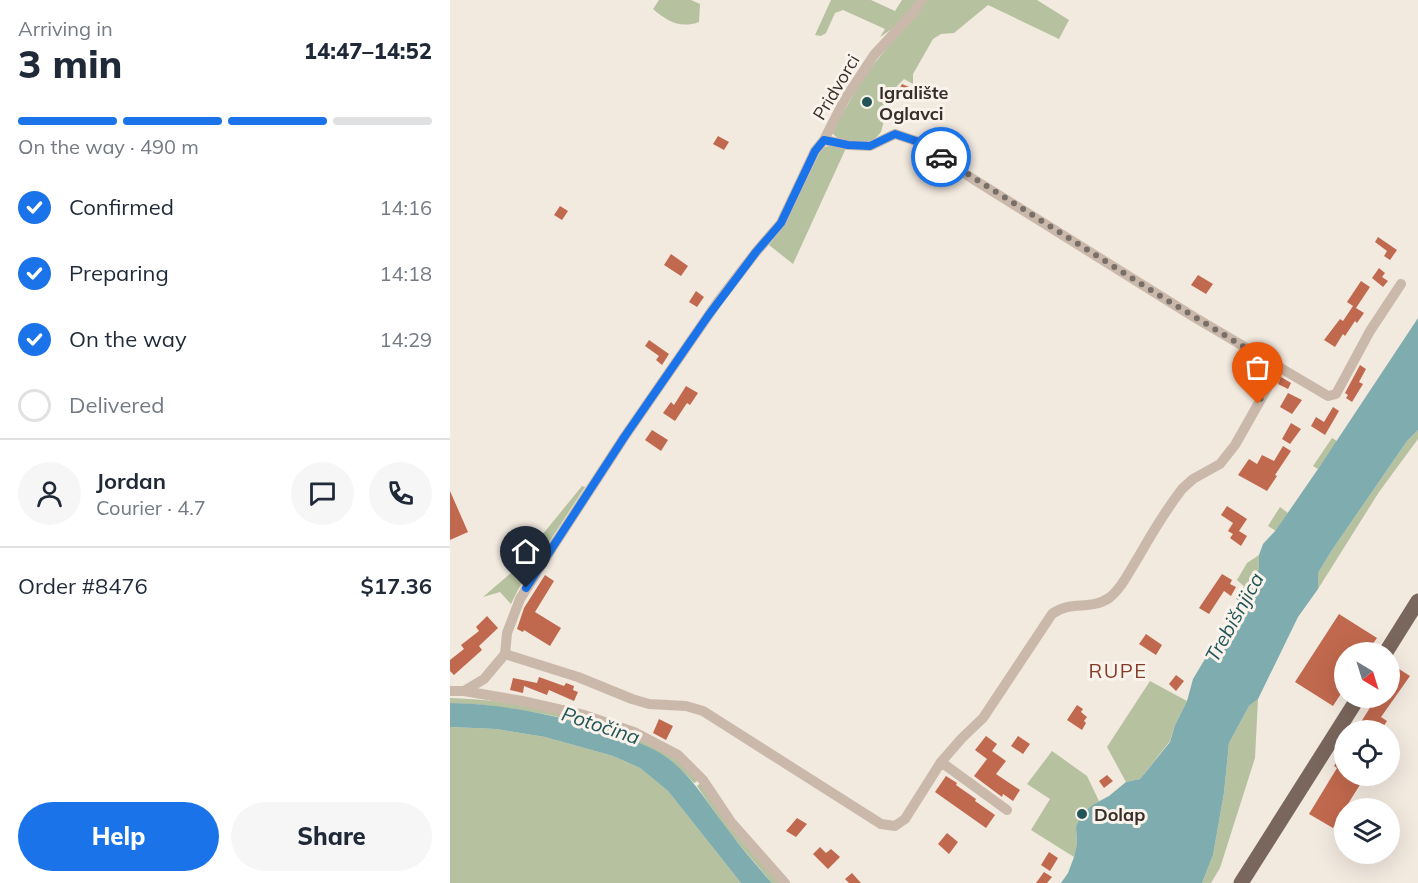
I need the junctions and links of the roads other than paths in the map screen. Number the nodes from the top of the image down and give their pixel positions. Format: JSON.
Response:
{"nodes":[{"id":1,"x":922,"y":0,"type":"edge"},
{"id":2,"x":824,"y":140,"type":"junction"},
{"id":3,"x":1401,"y":284,"type":"dead end"},
{"id":4,"x":1277,"y":367,"type":"junction"},
{"id":5,"x":1418,"y":601,"type":"edge"},
{"id":6,"x":1392,"y":642,"type":"edge"},
{"id":7,"x":505,"y":654,"type":"junction"},
{"id":8,"x":464,"y":691,"type":"junction"},
{"id":9,"x":450,"y":692,"type":"edge"},
{"id":10,"x":1352,"y":708,"type":"edge"},
{"id":11,"x":941,"y":762,"type":"junction"},
{"id":12,"x":1007,"y":810,"type":"dead end"},
{"id":13,"x":785,"y":883,"type":"edge"},
{"id":14,"x":1241,"y":883,"type":"edge"}],
"edges":[{"from":1,"to":2,"type":"street","name":"Pridvorci"},
{"from":2,"to":4,"type":"street"},
{"from":2,"to":7,"type":"street","name":"Pridvorci"},
{"from":3,"to":4,"type":"street"},
{"from":4,"to":11,"type":"street"},
{"from":5,"to":6,"type":"main road"},
{"from":7,"to":8,"type":"street"},
{"from":7,"to":11,"type":"street"},
{"from":8,"to":9,"type":"street"},
{"from":8,"to":13,"type":"street"},
{"from":10,"to":14,"type":"main road"},
{"from":11,"to":12,"type":"street"}]}
